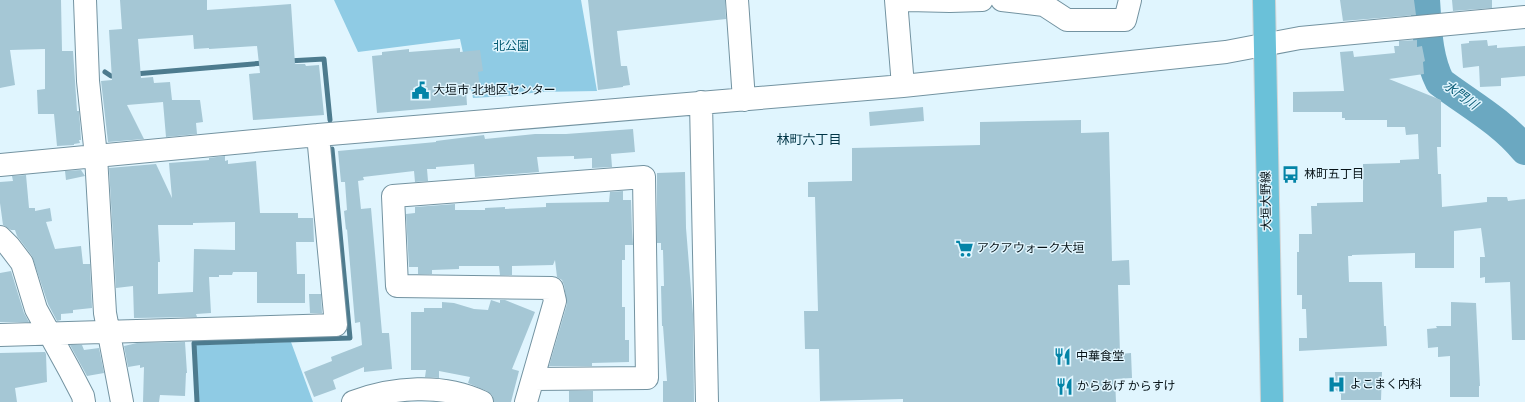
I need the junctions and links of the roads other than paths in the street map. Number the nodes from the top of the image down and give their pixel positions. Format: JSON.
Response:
{"nodes":[{"id":1,"x":85,"y":0,"type":"edge"},
{"id":2,"x":736,"y":0,"type":"edge"},
{"id":3,"x":896,"y":0,"type":"edge"},
{"id":4,"x":908,"y":0,"type":"edge"},
{"id":5,"x":982,"y":0,"type":"edge"},
{"id":6,"x":1002,"y":0,"type":"edge"},
{"id":7,"x":1130,"y":0,"type":"edge"},
{"id":8,"x":1264,"y":0,"type":"edge"},
{"id":9,"x":950,"y":1,"type":"edge"},
{"id":10,"x":1525,"y":17,"type":"edge"},
{"id":11,"x":1264,"y":45,"type":"junction"},
{"id":12,"x":903,"y":86,"type":"junction"},
{"id":13,"x":744,"y":100,"type":"junction"},
{"id":14,"x":701,"y":102,"type":"junction"},
{"id":15,"x":318,"y":135,"type":"junction"},
{"id":16,"x":96,"y":156,"type":"junction"},
{"id":17,"x":0,"y":165,"type":"edge"},
{"id":18,"x":0,"y":237,"type":"edge"},
{"id":19,"x":110,"y":330,"type":"junction"},
{"id":20,"x":0,"y":334,"type":"edge"},
{"id":21,"x":49,"y":334,"type":"junction"},
{"id":22,"x":533,"y":379,"type":"junction"},
{"id":23,"x":84,"y":402,"type":"edge"},
{"id":24,"x":122,"y":402,"type":"edge"},
{"id":25,"x":353,"y":402,"type":"edge"},
{"id":26,"x":482,"y":402,"type":"edge"},
{"id":27,"x":526,"y":402,"type":"edge"},
{"id":28,"x":707,"y":402,"type":"edge"},
{"id":29,"x":1272,"y":402,"type":"edge"}],
"edges":[{"from":1,"to":16,"type":"street"},
{"from":2,"to":13,"type":"street"},
{"from":3,"to":12,"type":"street"},
{"from":4,"to":9,"type":"street"},
{"from":5,"to":9,"type":"street"},
{"from":6,"to":7,"type":"street"},
{"from":8,"to":11,"type":"main road","name":"大垣大野線"},
{"from":10,"to":11,"type":"street"},
{"from":11,"to":12,"type":"street"},
{"from":11,"to":29,"type":"main road","name":"大垣大野線"},
{"from":12,"to":13,"type":"street"},
{"from":13,"to":14,"type":"street"},
{"from":14,"to":15,"type":"street"},
{"from":14,"to":28,"type":"street"},
{"from":15,"to":16,"type":"street"},
{"from":15,"to":19,"type":"street"},
{"from":16,"to":17,"type":"street"},
{"from":16,"to":19,"type":"street"},
{"from":18,"to":21,"type":"street"},
{"from":19,"to":21,"type":"street"},
{"from":19,"to":24,"type":"street"},
{"from":20,"to":21,"type":"street"},
{"from":21,"to":23,"type":"street"},
{"from":22,"to":22,"type":"street"},
{"from":22,"to":27,"type":"street"},
{"from":25,"to":26,"type":"street"}]}
